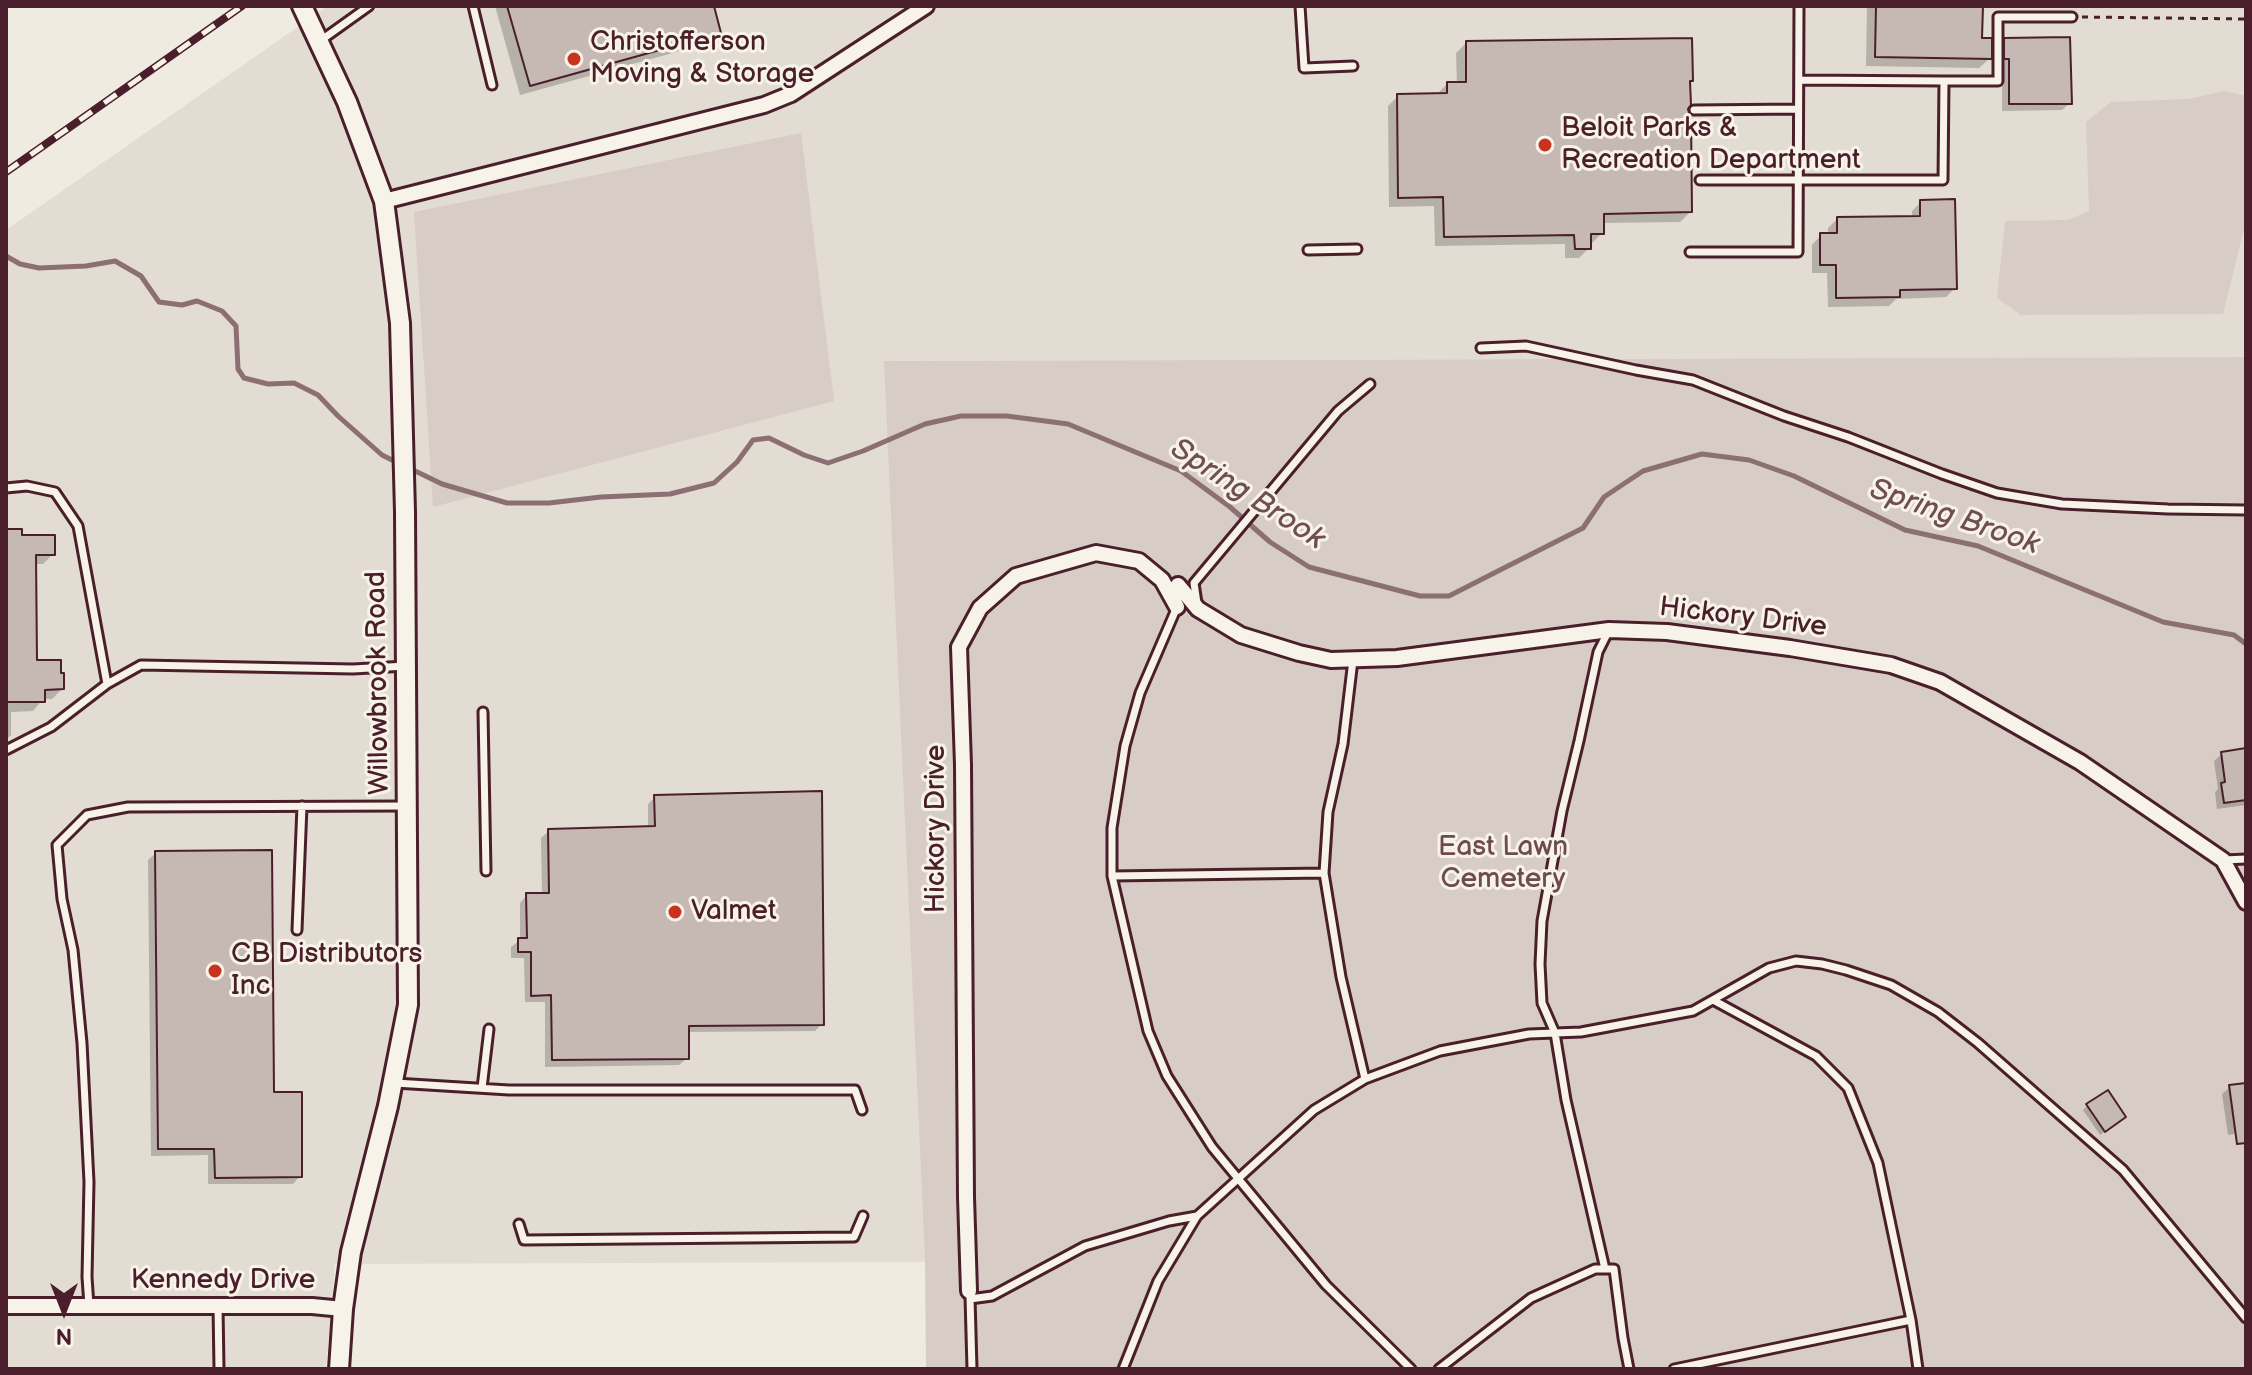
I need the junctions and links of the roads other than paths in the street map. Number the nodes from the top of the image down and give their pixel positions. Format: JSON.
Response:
{"nodes":[{"id":1,"x":302,"y":6,"type":"edge"},
{"id":2,"x":369,"y":6,"type":"edge"},
{"id":3,"x":473,"y":6,"type":"edge"},
{"id":4,"x":926,"y":6,"type":"edge"},
{"id":5,"x":1300,"y":6,"type":"edge"},
{"id":6,"x":1799,"y":6,"type":"edge"},
{"id":7,"x":906,"y":11,"type":"edge"},
{"id":8,"x":2072,"y":17,"type":"road end"},
{"id":9,"x":320,"y":41,"type":"junction"},
{"id":10,"x":1353,"y":66,"type":"dead end"},
{"id":11,"x":1799,"y":80,"type":"junction"},
{"id":12,"x":1944,"y":81,"type":"junction"},
{"id":13,"x":492,"y":85,"type":"dead end"},
{"id":14,"x":1798,"y":109,"type":"junction"},
{"id":15,"x":1694,"y":110,"type":"dead end"},
{"id":16,"x":1700,"y":180,"type":"dead end"},
{"id":17,"x":1798,"y":180,"type":"junction"},
{"id":18,"x":384,"y":201,"type":"junction"},
{"id":19,"x":1357,"y":249,"type":"dead end"},
{"id":20,"x":1308,"y":250,"type":"dead end"},
{"id":21,"x":1690,"y":252,"type":"dead end"},
{"id":22,"x":1481,"y":348,"type":"dead end"},
{"id":23,"x":1370,"y":384,"type":"dead end"},
{"id":24,"x":6,"y":488,"type":"edge"},
{"id":25,"x":2246,"y":510,"type":"edge"},
{"id":26,"x":1178,"y":585,"type":"dead end"},
{"id":27,"x":1177,"y":607,"type":"joint"},
{"id":28,"x":1198,"y":609,"type":"junction"},
{"id":29,"x":1609,"y":630,"type":"junction"},
{"id":30,"x":1353,"y":660,"type":"junction"},
{"id":31,"x":407,"y":666,"type":"junction"},
{"id":32,"x":107,"y":684,"type":"junction"},
{"id":33,"x":483,"y":712,"type":"dead end"},
{"id":34,"x":6,"y":750,"type":"edge"},
{"id":35,"x":302,"y":806,"type":"junction"},
{"id":36,"x":408,"y":806,"type":"junction"},
{"id":37,"x":2246,"y":859,"type":"edge"},
{"id":38,"x":2223,"y":860,"type":"junction"},
{"id":39,"x":486,"y":871,"type":"dead end"},
{"id":40,"x":1324,"y":873,"type":"junction"},
{"id":41,"x":1112,"y":876,"type":"junction"},
{"id":42,"x":2246,"y":902,"type":"edge"},
{"id":43,"x":297,"y":930,"type":"dead end"},
{"id":44,"x":1713,"y":1000,"type":"junction"},
{"id":45,"x":489,"y":1029,"type":"dead end"},
{"id":46,"x":1555,"y":1033,"type":"junction"},
{"id":47,"x":1365,"y":1079,"type":"junction"},
{"id":48,"x":393,"y":1083,"type":"junction"},
{"id":49,"x":482,"y":1088,"type":"junction"},
{"id":50,"x":862,"y":1110,"type":"dead end"},
{"id":51,"x":1237,"y":1179,"type":"junction"},
{"id":52,"x":863,"y":1216,"type":"dead end"},
{"id":53,"x":1197,"y":1216,"type":"junction"},
{"id":54,"x":519,"y":1224,"type":"dead end"},
{"id":55,"x":1605,"y":1269,"type":"junction"},
{"id":56,"x":970,"y":1295,"type":"junction"},
{"id":57,"x":6,"y":1306,"type":"edge"},
{"id":58,"x":89,"y":1306,"type":"junction"},
{"id":59,"x":218,"y":1306,"type":"junction"},
{"id":60,"x":343,"y":1309,"type":"junction"},
{"id":61,"x":2246,"y":1318,"type":"edge"},
{"id":62,"x":1911,"y":1320,"type":"junction"},
{"id":63,"x":219,"y":1369,"type":"edge"},
{"id":64,"x":339,"y":1369,"type":"edge"},
{"id":65,"x":972,"y":1369,"type":"edge"},
{"id":66,"x":1123,"y":1369,"type":"edge"},
{"id":67,"x":1411,"y":1369,"type":"edge"},
{"id":68,"x":1439,"y":1369,"type":"edge"},
{"id":69,"x":1629,"y":1369,"type":"edge"},
{"id":70,"x":1674,"y":1369,"type":"edge"},
{"id":71,"x":1918,"y":1369,"type":"edge"}],
"edges":[{"from":1,"to":9,"type":"street","name":"Willowbrook Road"},
{"from":2,"to":9,"type":"lane"},
{"from":3,"to":13,"type":"lane"},
{"from":4,"to":7,"type":"street"},
{"from":5,"to":10,"type":"lane"},
{"from":6,"to":11,"type":"lane"},
{"from":7,"to":18,"type":"street"},
{"from":8,"to":12,"type":"lane"},
{"from":9,"to":18,"type":"street","name":"Willowbrook Road"},
{"from":11,"to":12,"type":"lane"},
{"from":11,"to":14,"type":"lane"},
{"from":12,"to":17,"type":"lane"},
{"from":14,"to":15,"type":"lane"},
{"from":14,"to":17,"type":"lane"},
{"from":16,"to":17,"type":"lane"},
{"from":17,"to":21,"type":"lane"},
{"from":18,"to":31,"type":"street","name":"Willowbrook Road"},
{"from":19,"to":20,"type":"lane"},
{"from":22,"to":25,"type":"lane"},
{"from":23,"to":28,"type":"lane"},
{"from":24,"to":32,"type":"lane"},
{"from":26,"to":28,"type":"street","name":"Hickory Drive"},
{"from":27,"to":41,"type":"lane"},
{"from":27,"to":56,"type":"street","name":"Hickory Drive"},
{"from":28,"to":30,"type":"street","name":"Hickory Drive"},
{"from":29,"to":30,"type":"street","name":"Hickory Drive"},
{"from":29,"to":38,"type":"street","name":"Hickory Drive"},
{"from":29,"to":46,"type":"lane"},
{"from":30,"to":40,"type":"lane"},
{"from":31,"to":32,"type":"lane"},
{"from":31,"to":36,"type":"street","name":"Willowbrook Road"},
{"from":32,"to":34,"type":"lane"},
{"from":33,"to":39,"type":"lane"},
{"from":35,"to":36,"type":"lane"},
{"from":35,"to":43,"type":"lane"},
{"from":35,"to":58,"type":"lane"},
{"from":36,"to":48,"type":"street","name":"Willowbrook Road"},
{"from":37,"to":38,"type":"lane"},
{"from":38,"to":42,"type":"street","name":"Hickory Drive"},
{"from":40,"to":41,"type":"lane"},
{"from":40,"to":47,"type":"lane"},
{"from":41,"to":51,"type":"lane"},
{"from":44,"to":46,"type":"lane"},
{"from":44,"to":61,"type":"lane"},
{"from":44,"to":62,"type":"lane"},
{"from":45,"to":49,"type":"lane"},
{"from":46,"to":47,"type":"lane"},
{"from":46,"to":55,"type":"lane"},
{"from":47,"to":51,"type":"lane"},
{"from":48,"to":49,"type":"lane"},
{"from":48,"to":60,"type":"street","name":"Willowbrook Road"},
{"from":49,"to":50,"type":"lane"},
{"from":51,"to":53,"type":"lane"},
{"from":51,"to":67,"type":"lane"},
{"from":52,"to":54,"type":"lane"},
{"from":53,"to":56,"type":"lane"},
{"from":53,"to":66,"type":"lane"},
{"from":55,"to":68,"type":"lane"},
{"from":55,"to":69,"type":"lane"},
{"from":56,"to":65,"type":"lane"},
{"from":57,"to":58,"type":"street","name":"Kennedy Drive"},
{"from":58,"to":59,"type":"street","name":"Kennedy Drive"},
{"from":59,"to":60,"type":"street","name":"Kennedy Drive"},
{"from":59,"to":63,"type":"lane"},
{"from":60,"to":64,"type":"street","name":"Willowbrook Road"},
{"from":62,"to":70,"type":"lane"},
{"from":62,"to":71,"type":"lane"}]}
